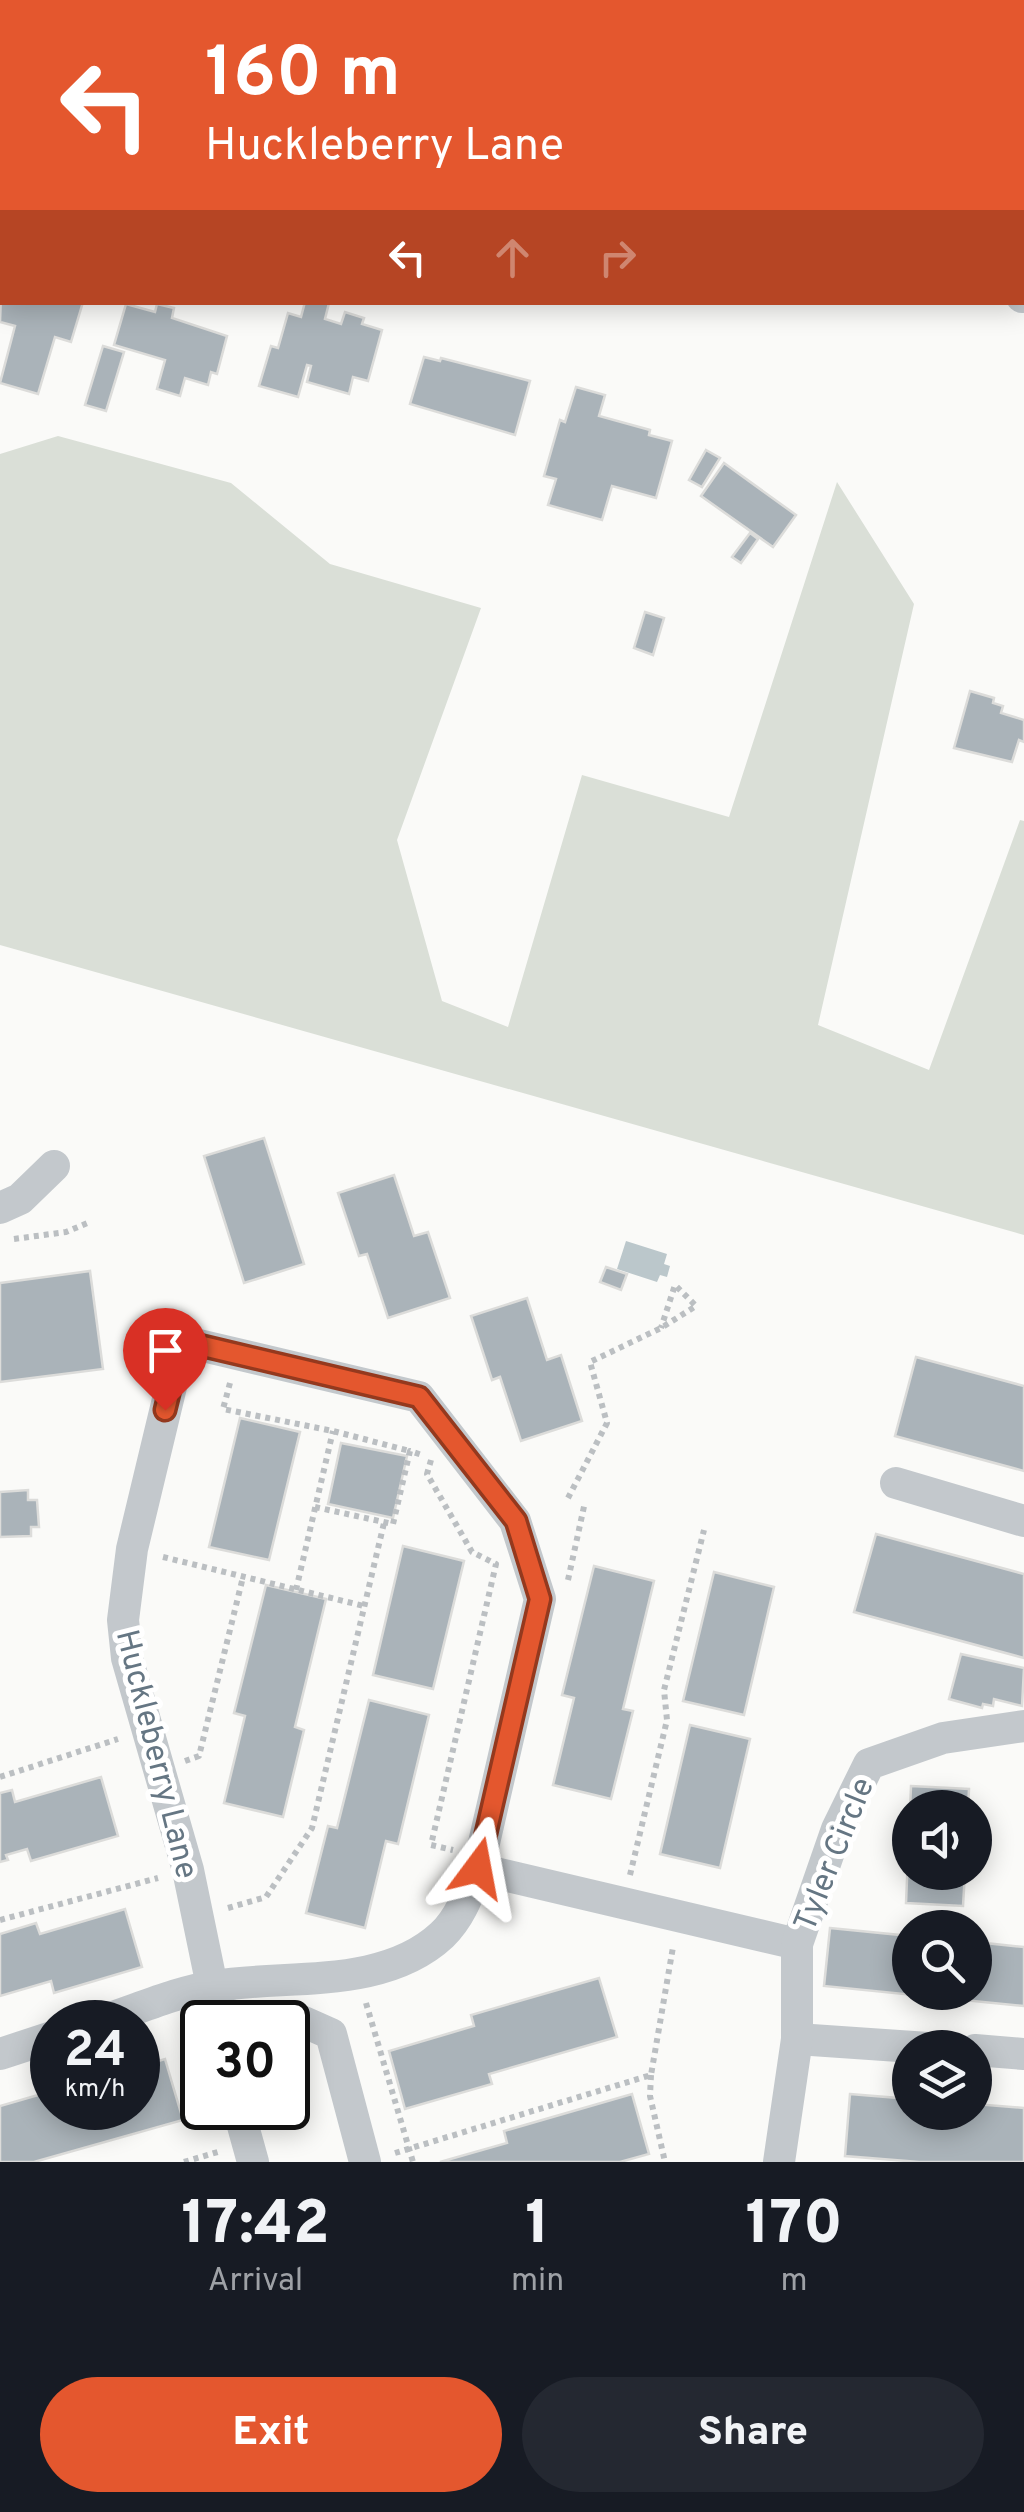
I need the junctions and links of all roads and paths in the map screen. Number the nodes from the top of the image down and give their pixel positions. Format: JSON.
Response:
{"nodes":[{"id":1,"x":54,"y":1166,"type":"dead end"},
{"id":2,"x":0,"y":1208,"type":"edge"},
{"id":3,"x":90,"y":1222,"type":"dead end"},
{"id":4,"x":0,"y":1241,"type":"edge"},
{"id":5,"x":661,"y":1328,"type":"junction"},
{"id":6,"x":237,"y":1354,"type":"junction"},
{"id":7,"x":333,"y":1431,"type":"junction"},
{"id":8,"x":410,"y":1450,"type":"junction"},
{"id":9,"x":896,"y":1484,"type":"dead end"},
{"id":10,"x":568,"y":1498,"type":"dead end"},
{"id":11,"x":315,"y":1506,"type":"junction"},
{"id":12,"x":1024,"y":1521,"type":"edge"},
{"id":13,"x":384,"y":1522,"type":"junction"},
{"id":14,"x":704,"y":1530,"type":"dead end"},
{"id":15,"x":132,"y":1549,"type":"junction"},
{"id":16,"x":243,"y":1577,"type":"junction"},
{"id":17,"x":296,"y":1590,"type":"junction"},
{"id":18,"x":364,"y":1606,"type":"junction"},
{"id":19,"x":1024,"y":1726,"type":"edge"},
{"id":20,"x":147,"y":1730,"type":"junction"},
{"id":21,"x":159,"y":1770,"type":"junction"},
{"id":22,"x":0,"y":1776,"type":"edge"},
{"id":23,"x":480,"y":1862,"type":"junction"},
{"id":24,"x":188,"y":1870,"type":"junction"},
{"id":25,"x":623,"y":1903,"type":"junction"},
{"id":26,"x":198,"y":1916,"type":"junction"},
{"id":27,"x":678,"y":1916,"type":"junction"},
{"id":28,"x":0,"y":1920,"type":"edge"},
{"id":29,"x":797,"y":1944,"type":"junction"},
{"id":30,"x":212,"y":1986,"type":"junction"},
{"id":31,"x":365,"y":1996,"type":"dead end"},
{"id":32,"x":218,"y":2000,"type":"edge"},
{"id":33,"x":160,"y":2002,"type":"edge"},
{"id":34,"x":310,"y":2025,"type":"edge"},
{"id":35,"x":797,"y":2039,"type":"junction"},
{"id":36,"x":30,"y":2044,"type":"edge"},
{"id":37,"x":892,"y":2046,"type":"edge"},
{"id":38,"x":992,"y":2051,"type":"edge"},
{"id":39,"x":0,"y":2054,"type":"edge"},
{"id":40,"x":1024,"y":2054,"type":"edge"},
{"id":41,"x":651,"y":2075,"type":"junction"},
{"id":42,"x":244,"y":2130,"type":"edge"},
{"id":43,"x":408,"y":2149,"type":"junction"},
{"id":44,"x":253,"y":2162,"type":"edge"},
{"id":45,"x":365,"y":2162,"type":"edge"},
{"id":46,"x":412,"y":2162,"type":"edge"},
{"id":47,"x":665,"y":2162,"type":"edge"},
{"id":48,"x":780,"y":2162,"type":"edge"}],
"edges":[{"from":1,"to":2,"type":"street"},
{"from":3,"to":4,"type":"path"},
{"from":5,"to":5,"type":"path"},
{"from":5,"to":10,"type":"path"},
{"from":6,"to":7,"type":"path"},
{"from":6,"to":15,"type":"street","name":"Huckleberry Lane"},
{"from":6,"to":23,"type":"street","name":"Huckleberry Lane"},
{"from":7,"to":8,"type":"path"},
{"from":7,"to":11,"type":"path"},
{"from":8,"to":13,"type":"path"},
{"from":8,"to":23,"type":"path"},
{"from":9,"to":12,"type":"street"},
{"from":11,"to":13,"type":"path"},
{"from":11,"to":17,"type":"path"},
{"from":13,"to":18,"type":"path"},
{"from":14,"to":25,"type":"path"},
{"from":15,"to":16,"type":"path"},
{"from":15,"to":20,"type":"street","name":"Huckleberry Lane"},
{"from":16,"to":17,"type":"path"},
{"from":16,"to":21,"type":"path"},
{"from":17,"to":18,"type":"path"},
{"from":18,"to":26,"type":"path"},
{"from":19,"to":29,"type":"street","name":"Tyler Circle"},
{"from":20,"to":21,"type":"street","name":"Huckleberry Lane"},
{"from":20,"to":22,"type":"path"},
{"from":21,"to":24,"type":"street","name":"Huckleberry Lane"},
{"from":23,"to":25,"type":"street"},
{"from":23,"to":30,"type":"street","name":"Huckleberry Lane"},
{"from":24,"to":26,"type":"street","name":"Huckleberry Lane"},
{"from":24,"to":28,"type":"path"},
{"from":25,"to":27,"type":"street"},
{"from":26,"to":30,"type":"street","name":"Huckleberry Lane"},
{"from":27,"to":29,"type":"street"},
{"from":27,"to":41,"type":"path"},
{"from":29,"to":35,"type":"street","name":"Tyler Circle"},
{"from":30,"to":32,"type":"street"},
{"from":30,"to":33,"type":"street","name":"Huckleberry Lane"},
{"from":31,"to":43,"type":"path"},
{"from":34,"to":45,"type":"street"},
{"from":35,"to":37,"type":"street"},
{"from":35,"to":48,"type":"street","name":"Tyler Circle"},
{"from":36,"to":39,"type":"street"},
{"from":38,"to":40,"type":"street"},
{"from":41,"to":43,"type":"path"},
{"from":41,"to":47,"type":"path"},
{"from":42,"to":44,"type":"street"},
{"from":43,"to":45,"type":"path"},
{"from":43,"to":46,"type":"path"}]}
